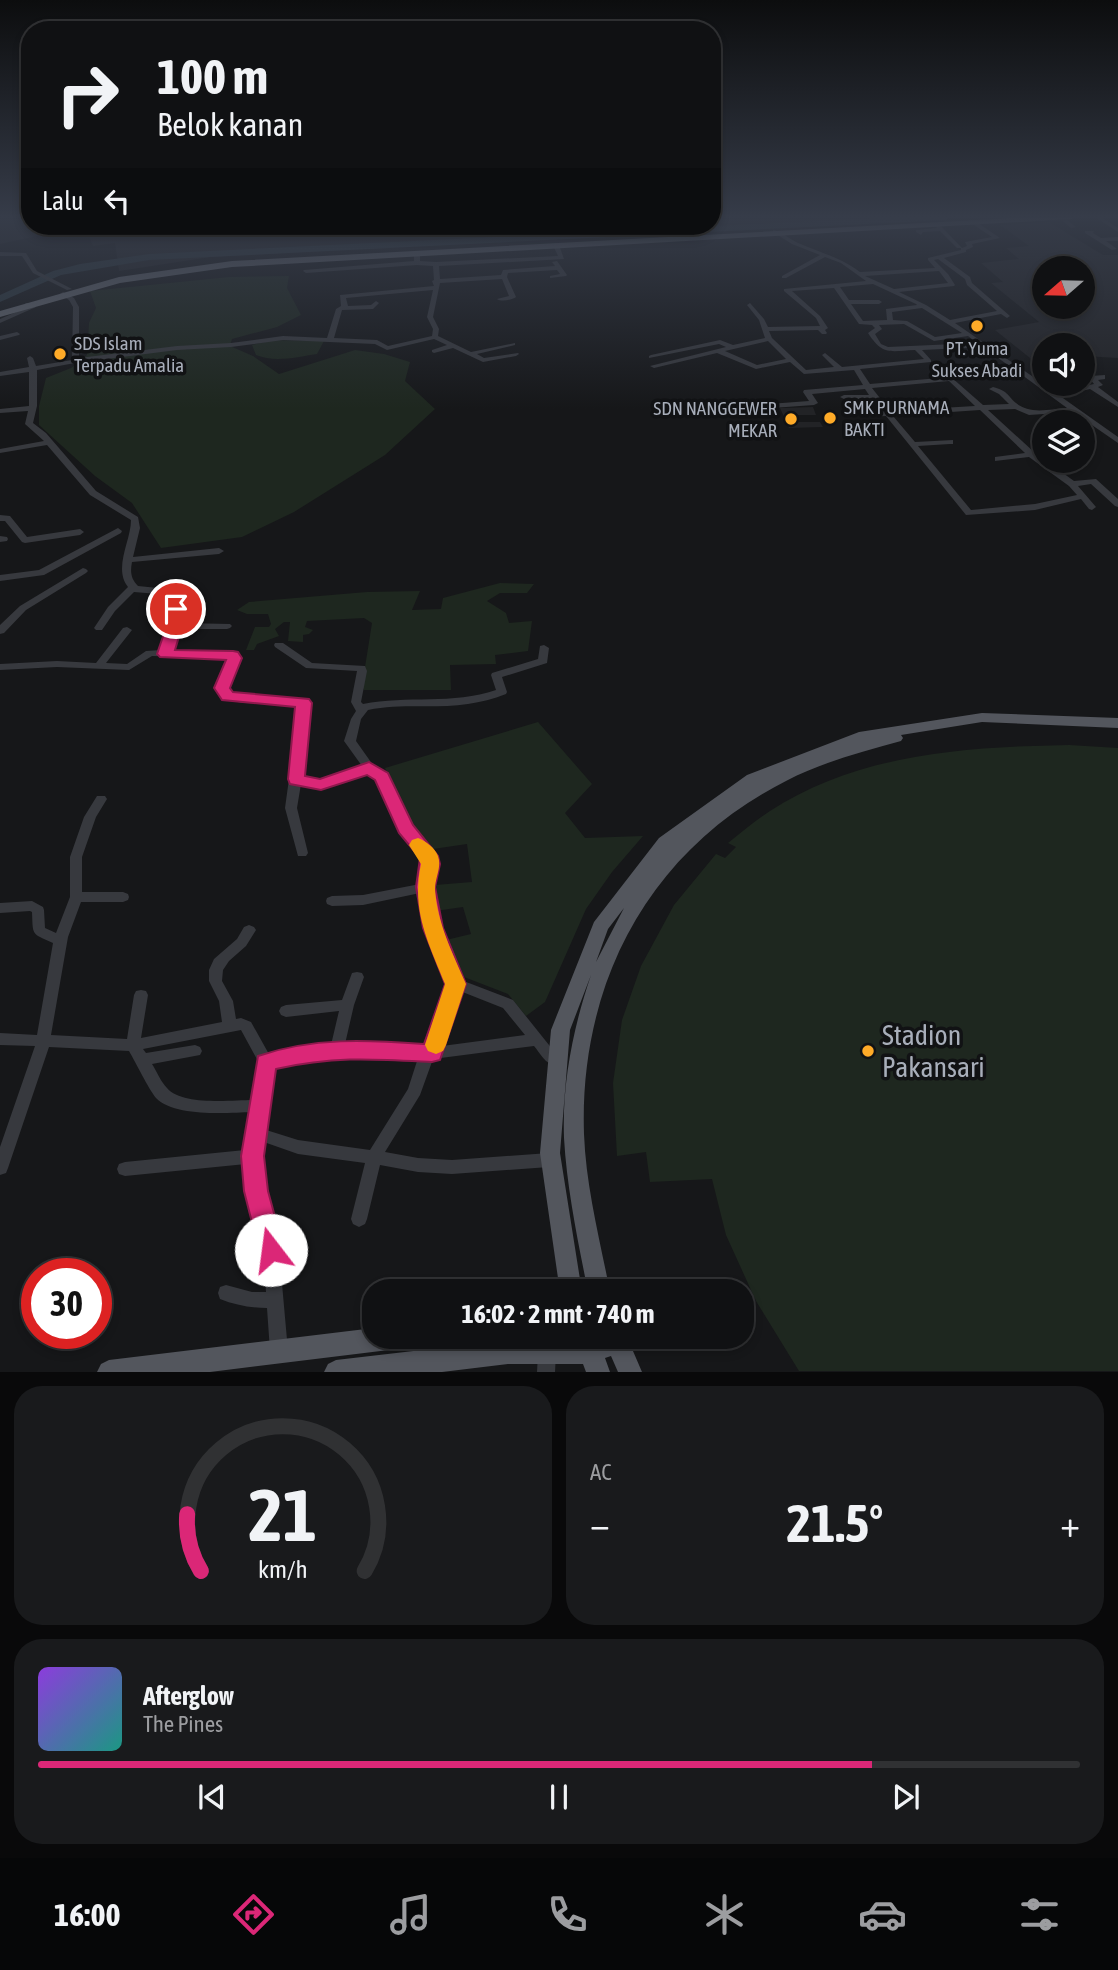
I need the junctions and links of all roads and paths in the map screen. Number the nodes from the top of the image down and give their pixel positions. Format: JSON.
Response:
{"nodes":[{"id":1,"x":53,"y":281,"type":"edge"},
{"id":2,"x":114,"y":281,"type":"edge"},
{"id":3,"x":465,"y":281,"type":"edge"},
{"id":4,"x":506,"y":281,"type":"edge"},
{"id":5,"x":951,"y":281,"type":"edge"},
{"id":6,"x":968,"y":281,"type":"edge"},
{"id":7,"x":876,"y":282,"type":"joint"},
{"id":8,"x":436,"y":284,"type":"junction"},
{"id":9,"x":836,"y":286,"type":"junction"},
{"id":10,"x":893,"y":289,"type":"junction"},
{"id":11,"x":66,"y":292,"type":"junction"},
{"id":12,"x":500,"y":299,"type":"dead end"},
{"id":13,"x":847,"y":302,"type":"junction"},
{"id":14,"x":879,"y":302,"type":"dead end"},
{"id":15,"x":376,"y":303,"type":"dead end"},
{"id":16,"x":27,"y":304,"type":"junction"},
{"id":17,"x":750,"y":305,"type":"dead end"},
{"id":18,"x":924,"y":306,"type":"junction"},
{"id":19,"x":343,"y":307,"type":"junction"},
{"id":20,"x":0,"y":312,"type":"edge"},
{"id":21,"x":800,"y":312,"type":"dead end"},
{"id":22,"x":811,"y":312,"type":"junction"},
{"id":23,"x":0,"y":321,"type":"edge"},
{"id":24,"x":890,"y":321,"type":"junction"},
{"id":25,"x":873,"y":322,"type":"junction"},
{"id":26,"x":949,"y":322,"type":"junction"},
{"id":27,"x":766,"y":329,"type":"junction"},
{"id":28,"x":17,"y":334,"type":"dead end"},
{"id":29,"x":969,"y":334,"type":"junction"},
{"id":30,"x":435,"y":337,"type":"junction"},
{"id":31,"x":0,"y":338,"type":"edge"},
{"id":32,"x":946,"y":338,"type":"junction"},
{"id":33,"x":769,"y":339,"type":"junction"},
{"id":34,"x":330,"y":340,"type":"junction"},
{"id":35,"x":513,"y":344,"type":"dead end"},
{"id":36,"x":984,"y":345,"type":"junction"},
{"id":37,"x":453,"y":346,"type":"junction"},
{"id":38,"x":948,"y":347,"type":"junction"},
{"id":39,"x":734,"y":348,"type":"junction"},
{"id":40,"x":918,"y":349,"type":"junction"},
{"id":41,"x":434,"y":351,"type":"dead end"},
{"id":42,"x":720,"y":352,"type":"junction"},
{"id":43,"x":470,"y":354,"type":"junction"},
{"id":44,"x":516,"y":354,"type":"dead end"},
{"id":45,"x":825,"y":355,"type":"dead end"},
{"id":46,"x":651,"y":357,"type":"dead end"},
{"id":47,"x":30,"y":358,"type":"dead end"},
{"id":48,"x":790,"y":359,"type":"junction"},
{"id":49,"x":75,"y":361,"type":"junction"},
{"id":50,"x":654,"y":366,"type":"dead end"},
{"id":51,"x":33,"y":369,"type":"junction"},
{"id":52,"x":840,"y":369,"type":"junction"},
{"id":53,"x":857,"y":370,"type":"junction"},
{"id":54,"x":1018,"y":370,"type":"junction"},
{"id":55,"x":804,"y":372,"type":"junction"},
{"id":56,"x":991,"y":372,"type":"dead end"},
{"id":57,"x":0,"y":374,"type":"edge"},
{"id":58,"x":1102,"y":377,"type":"dead end"},
{"id":59,"x":1095,"y":378,"type":"edge"},
{"id":60,"x":1032,"y":380,"type":"edge"},
{"id":61,"x":867,"y":386,"type":"junction"},
{"id":62,"x":993,"y":389,"type":"dead end"},
{"id":63,"x":1095,"y":389,"type":"edge"},
{"id":64,"x":819,"y":390,"type":"junction"},
{"id":65,"x":1053,"y":396,"type":"edge"},
{"id":66,"x":844,"y":397,"type":"dead end"},
{"id":67,"x":874,"y":397,"type":"junction"},
{"id":68,"x":1118,"y":405,"type":"edge"},
{"id":69,"x":1015,"y":406,"type":"junction"},
{"id":70,"x":32,"y":408,"type":"junction"},
{"id":71,"x":979,"y":408,"type":"junction"},
{"id":72,"x":717,"y":410,"type":"dead end"},
{"id":73,"x":1071,"y":410,"type":"edge"},
{"id":74,"x":0,"y":411,"type":"edge"},
{"id":75,"x":1032,"y":413,"type":"edge"},
{"id":76,"x":887,"y":414,"type":"junction"},
{"id":77,"x":869,"y":415,"type":"dead end"},
{"id":78,"x":1095,"y":426,"type":"edge"},
{"id":79,"x":1118,"y":427,"type":"edge"},
{"id":80,"x":1101,"y":430,"type":"junction"},
{"id":81,"x":1118,"y":441,"type":"edge"},
{"id":82,"x":49,"y":442,"type":"junction"},
{"id":83,"x":950,"y":442,"type":"dead end"},
{"id":84,"x":914,"y":444,"type":"junction"},
{"id":85,"x":0,"y":452,"type":"edge"},
{"id":86,"x":1031,"y":454,"type":"junction"},
{"id":87,"x":998,"y":459,"type":"dead end"},
{"id":88,"x":1072,"y":484,"type":"junction"},
{"id":89,"x":1083,"y":496,"type":"junction"},
{"id":90,"x":1118,"y":504,"type":"edge"},
{"id":91,"x":1092,"y":507,"type":"dead end"},
{"id":92,"x":0,"y":518,"type":"edge"},
{"id":93,"x":118,"y":531,"type":"dead end"},
{"id":94,"x":80,"y":532,"type":"dead end"},
{"id":95,"x":219,"y":551,"type":"dead end"},
{"id":96,"x":129,"y":560,"type":"junction"},
{"id":97,"x":83,"y":571,"type":"dead end"},
{"id":98,"x":0,"y":578,"type":"edge"},
{"id":99,"x":132,"y":588,"type":"junction"},
{"id":100,"x":176,"y":626,"type":"junction"},
{"id":101,"x":227,"y":626,"type":"dead end"},
{"id":102,"x":99,"y":628,"type":"dead end"},
{"id":103,"x":127,"y":630,"type":"dead end"},
{"id":104,"x":0,"y":631,"type":"edge"},
{"id":105,"x":279,"y":645,"type":"dead end"},
{"id":106,"x":544,"y":648,"type":"dead end"},
{"id":107,"x":165,"y":654,"type":"junction"},
{"id":108,"x":99,"y":665,"type":"junction"},
{"id":109,"x":0,"y":667,"type":"edge"},
{"id":110,"x":360,"y":710,"type":"junction"},
{"id":111,"x":1118,"y":723,"type":"edge"},
{"id":112,"x":1118,"y":732,"type":"edge"},
{"id":113,"x":374,"y":772,"type":"junction"},
{"id":114,"x":296,"y":779,"type":"junction"},
{"id":115,"x":101,"y":799,"type":"dead end"},
{"id":116,"x":302,"y":853,"type":"dead end"},
{"id":117,"x":425,"y":887,"type":"junction"},
{"id":118,"x":76,"y":897,"type":"junction"},
{"id":119,"x":123,"y":897,"type":"dead end"},
{"id":120,"x":332,"y":901,"type":"dead end"},
{"id":121,"x":0,"y":908,"type":"edge"},
{"id":122,"x":249,"y":930,"type":"dead end"},
{"id":123,"x":60,"y":940,"type":"junction"},
{"id":124,"x":358,"y":977,"type":"dead end"},
{"id":125,"x":456,"y":984,"type":"junction"},
{"id":126,"x":141,"y":995,"type":"dead end"},
{"id":127,"x":347,"y":1005,"type":"junction"},
{"id":128,"x":286,"y":1011,"type":"dead end"},
{"id":129,"x":564,"y":1012,"type":"junction"},
{"id":130,"x":586,"y":1017,"type":"junction"},
{"id":131,"x":229,"y":1026,"type":"junction"},
{"id":132,"x":0,"y":1039,"type":"edge"},
{"id":133,"x":536,"y":1040,"type":"junction"},
{"id":134,"x":44,"y":1043,"type":"junction"},
{"id":135,"x":133,"y":1045,"type":"junction"},
{"id":136,"x":337,"y":1049,"type":"junction"},
{"id":137,"x":195,"y":1051,"type":"dead end"},
{"id":138,"x":429,"y":1054,"type":"junction"},
{"id":139,"x":142,"y":1060,"type":"junction"},
{"id":140,"x":554,"y":1060,"type":"junction"},
{"id":141,"x":266,"y":1063,"type":"junction"},
{"id":142,"x":260,"y":1105,"type":"junction"},
{"id":143,"x":256,"y":1133,"type":"junction"},
{"id":144,"x":253,"y":1156,"type":"junction"},
{"id":145,"x":374,"y":1157,"type":"junction"},
{"id":146,"x":549,"y":1160,"type":"junction"},
{"id":147,"x":0,"y":1168,"type":"edge"},
{"id":148,"x":125,"y":1169,"type":"dead end"},
{"id":149,"x":359,"y":1219,"type":"dead end"},
{"id":150,"x":568,"y":1279,"type":"edge"},
{"id":151,"x":596,"y":1279,"type":"edge"},
{"id":152,"x":226,"y":1293,"type":"dead end"},
{"id":153,"x":276,"y":1300,"type":"junction"},
{"id":154,"x":362,"y":1341,"type":"edge"},
{"id":155,"x":620,"y":1349,"type":"edge"},
{"id":156,"x":279,"y":1352,"type":"junction"},
{"id":157,"x":591,"y":1354,"type":"edge"},
{"id":158,"x":547,"y":1363,"type":"edge"},
{"id":159,"x":109,"y":1371,"type":"edge"},
{"id":160,"x":336,"y":1371,"type":"edge"},
{"id":161,"x":631,"y":1371,"type":"edge"}],
"edges":[{"from":1,"to":11,"type":"street"},
{"from":2,"to":11,"type":"highway"},
{"from":3,"to":8,"type":"street"},
{"from":4,"to":12,"type":"street"},
{"from":5,"to":10,"type":"street"},
{"from":6,"to":26,"type":"street"},
{"from":7,"to":9,"type":"street"},
{"from":7,"to":10,"type":"street"},
{"from":8,"to":19,"type":"street"},
{"from":8,"to":30,"type":"street"},
{"from":9,"to":13,"type":"street"},
{"from":9,"to":22,"type":"street"},
{"from":10,"to":18,"type":"street"},
{"from":11,"to":16,"type":"highway"},
{"from":11,"to":20,"type":"highway"},
{"from":11,"to":49,"type":"street"},
{"from":13,"to":14,"type":"street"},
{"from":13,"to":25,"type":"street"},
{"from":15,"to":19,"type":"street"},
{"from":16,"to":20,"type":"highway"},
{"from":16,"to":23,"type":"street"},
{"from":17,"to":27,"type":"street"},
{"from":18,"to":24,"type":"street"},
{"from":18,"to":26,"type":"street"},
{"from":19,"to":34,"type":"street"},
{"from":21,"to":22,"type":"street"},
{"from":22,"to":27,"type":"street"},
{"from":24,"to":25,"type":"street"},
{"from":24,"to":32,"type":"street"},
{"from":25,"to":40,"type":"street"},
{"from":26,"to":29,"type":"street"},
{"from":27,"to":33,"type":"street"},
{"from":28,"to":31,"type":"street"},
{"from":29,"to":32,"type":"street"},
{"from":29,"to":36,"type":"street"},
{"from":30,"to":34,"type":"street"},
{"from":30,"to":37,"type":"street"},
{"from":32,"to":38,"type":"street"},
{"from":33,"to":39,"type":"street"},
{"from":33,"to":48,"type":"street"},
{"from":34,"to":49,"type":"street"},
{"from":35,"to":43,"type":"street"},
{"from":36,"to":38,"type":"street"},
{"from":36,"to":54,"type":"street"},
{"from":37,"to":41,"type":"street"},
{"from":37,"to":43,"type":"street"},
{"from":38,"to":40,"type":"street"},
{"from":39,"to":42,"type":"street"},
{"from":39,"to":46,"type":"street"},
{"from":40,"to":53,"type":"street"},
{"from":42,"to":48,"type":"street"},
{"from":42,"to":50,"type":"street"},
{"from":43,"to":44,"type":"street"},
{"from":45,"to":52,"type":"street"},
{"from":47,"to":51,"type":"street"},
{"from":48,"to":55,"type":"street"},
{"from":49,"to":51,"type":"street"},
{"from":51,"to":57,"type":"street"},
{"from":51,"to":70,"type":"street"},
{"from":52,"to":53,"type":"street"},
{"from":52,"to":55,"type":"street"},
{"from":53,"to":61,"type":"street"},
{"from":54,"to":56,"type":"street"},
{"from":54,"to":60,"type":"street"},
{"from":55,"to":64,"type":"street"},
{"from":58,"to":59,"type":"street"},
{"from":61,"to":64,"type":"street"},
{"from":61,"to":67,"type":"street"},
{"from":61,"to":71,"type":"street"},
{"from":62,"to":69,"type":"street"},
{"from":63,"to":68,"type":"street"},
{"from":64,"to":72,"type":"street"},
{"from":65,"to":73,"type":"street"},
{"from":66,"to":67,"type":"street"},
{"from":67,"to":76,"type":"street"},
{"from":69,"to":71,"type":"street"},
{"from":69,"to":75,"type":"street"},
{"from":70,"to":74,"type":"street"},
{"from":70,"to":82,"type":"street"},
{"from":71,"to":76,"type":"street"},
{"from":71,"to":86,"type":"street"},
{"from":76,"to":77,"type":"street"},
{"from":76,"to":84,"type":"street"},
{"from":78,"to":80,"type":"street"},
{"from":79,"to":80,"type":"street"},
{"from":80,"to":81,"type":"street"},
{"from":82,"to":85,"type":"street"},
{"from":82,"to":96,"type":"street"},
{"from":83,"to":84,"type":"street"},
{"from":84,"to":89,"type":"street"},
{"from":86,"to":87,"type":"street"},
{"from":86,"to":88,"type":"street"},
{"from":88,"to":89,"type":"street"},
{"from":88,"to":90,"type":"street"},
{"from":89,"to":91,"type":"street"},
{"from":92,"to":94,"type":"street"},
{"from":93,"to":98,"type":"street"},
{"from":95,"to":96,"type":"street"},
{"from":96,"to":99,"type":"street"},
{"from":97,"to":104,"type":"street"},
{"from":99,"to":100,"type":"street"},
{"from":99,"to":102,"type":"street"},
{"from":100,"to":101,"type":"street"},
{"from":100,"to":107,"type":"street"},
{"from":103,"to":108,"type":"street"},
{"from":105,"to":110,"type":"street"},
{"from":106,"to":110,"type":"street"},
{"from":107,"to":108,"type":"street"},
{"from":107,"to":114,"type":"street"},
{"from":108,"to":109,"type":"street"},
{"from":110,"to":113,"type":"street"},
{"from":111,"to":129,"type":"main road"},
{"from":112,"to":130,"type":"main road"},
{"from":113,"to":114,"type":"street"},
{"from":113,"to":117,"type":"street"},
{"from":114,"to":116,"type":"street"},
{"from":115,"to":118,"type":"street"},
{"from":117,"to":120,"type":"street"},
{"from":117,"to":125,"type":"street"},
{"from":118,"to":119,"type":"street"},
{"from":118,"to":123,"type":"street"},
{"from":121,"to":123,"type":"street"},
{"from":122,"to":131,"type":"street"},
{"from":123,"to":134,"type":"street"},
{"from":124,"to":127,"type":"street"},
{"from":125,"to":133,"type":"street"},
{"from":125,"to":138,"type":"street"},
{"from":126,"to":135,"type":"street"},
{"from":127,"to":128,"type":"street"},
{"from":127,"to":136,"type":"street"},
{"from":129,"to":130,"type":"main road"},
{"from":129,"to":140,"type":"main road"},
{"from":130,"to":151,"type":"main road"},
{"from":131,"to":135,"type":"street"},
{"from":131,"to":141,"type":"street"},
{"from":132,"to":134,"type":"street"},
{"from":133,"to":138,"type":"street"},
{"from":133,"to":140,"type":"street"},
{"from":134,"to":135,"type":"street"},
{"from":134,"to":147,"type":"street"},
{"from":135,"to":139,"type":"street"},
{"from":136,"to":138,"type":"street"},
{"from":136,"to":141,"type":"street"},
{"from":137,"to":139,"type":"street"},
{"from":138,"to":145,"type":"street"},
{"from":139,"to":142,"type":"street"},
{"from":140,"to":146,"type":"main road"},
{"from":141,"to":142,"type":"street"},
{"from":142,"to":143,"type":"street"},
{"from":143,"to":144,"type":"street"},
{"from":143,"to":145,"type":"street"},
{"from":144,"to":148,"type":"street"},
{"from":144,"to":153,"type":"street"},
{"from":145,"to":146,"type":"street"},
{"from":145,"to":149,"type":"street"},
{"from":146,"to":150,"type":"main road"},
{"from":152,"to":153,"type":"street"},
{"from":153,"to":156,"type":"street"},
{"from":154,"to":156,"type":"main road"},
{"from":155,"to":161,"type":"main road"},
{"from":156,"to":159,"type":"main road"},
{"from":157,"to":158,"type":"main road"},
{"from":158,"to":160,"type":"main road"}]}
